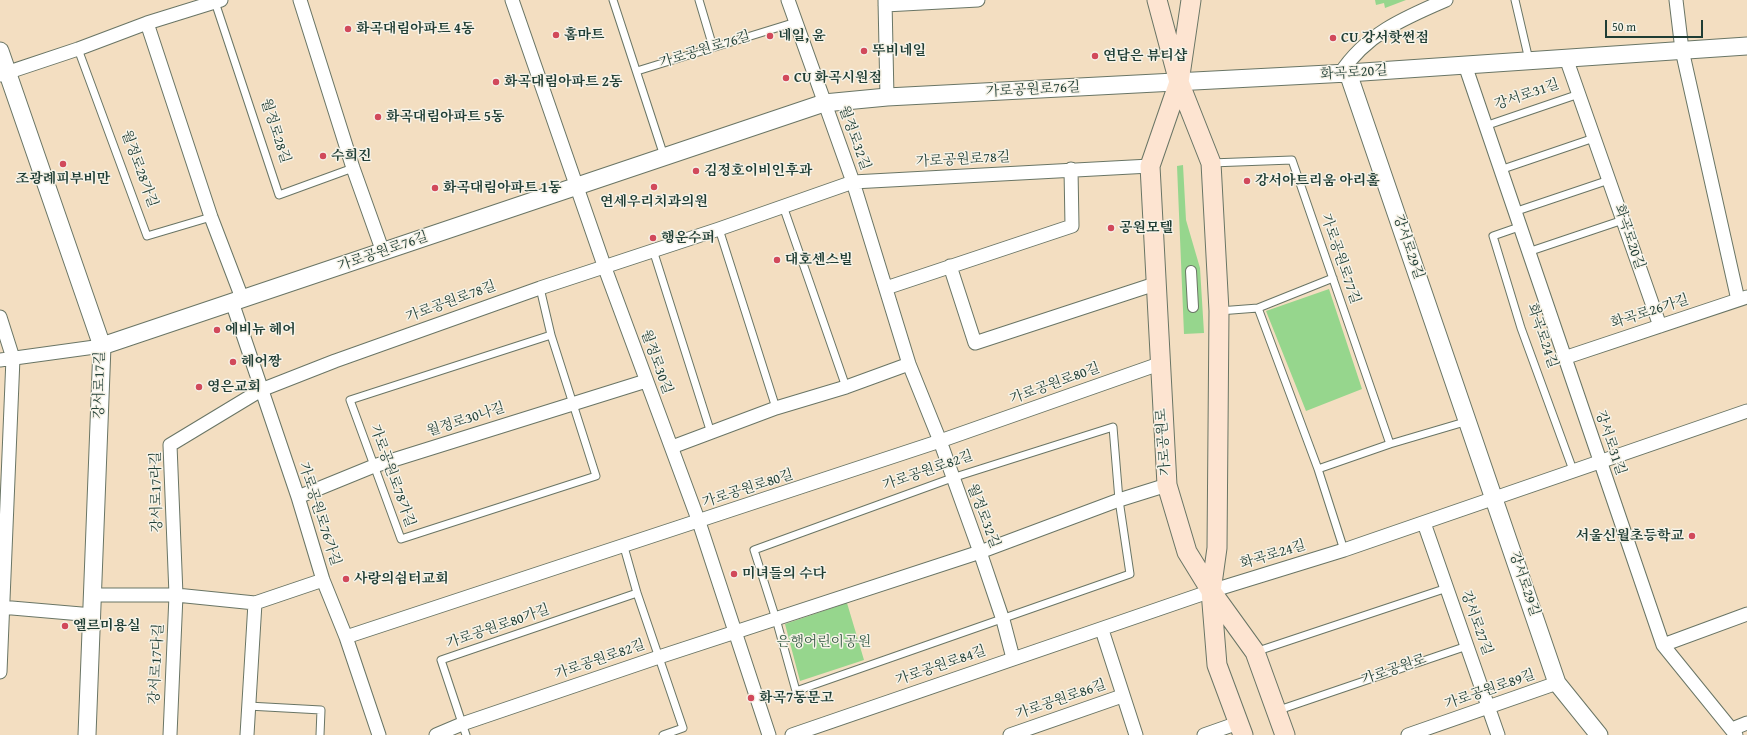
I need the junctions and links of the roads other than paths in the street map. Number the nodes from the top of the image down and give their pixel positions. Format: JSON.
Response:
{"nodes":[{"id":1,"x":300,"y":0,"type":"edge"},
{"id":2,"x":613,"y":0,"type":"edge"},
{"id":3,"x":699,"y":0,"type":"edge"},
{"id":4,"x":788,"y":0,"type":"edge"},
{"id":5,"x":978,"y":0,"type":"edge"},
{"id":6,"x":1158,"y":0,"type":"edge"},
{"id":7,"x":1191,"y":0,"type":"edge"},
{"id":8,"x":1446,"y":0,"type":"edge"},
{"id":9,"x":1515,"y":0,"type":"edge"},
{"id":10,"x":1676,"y":0,"type":"edge"},
{"id":11,"x":218,"y":1,"type":"edge"},
{"id":12,"x":514,"y":1,"type":"edge"},
{"id":13,"x":885,"y":2,"type":"edge"},
{"id":14,"x":796,"y":22,"type":"junction"},
{"id":15,"x":147,"y":23,"type":"junction"},
{"id":16,"x":1747,"y":46,"type":"edge"},
{"id":17,"x":713,"y":47,"type":"junction"},
{"id":18,"x":78,"y":50,"type":"junction"},
{"id":19,"x":1682,"y":50,"type":"junction"},
{"id":20,"x":0,"y":51,"type":"edge"},
{"id":21,"x":1566,"y":58,"type":"junction"},
{"id":22,"x":1530,"y":61,"type":"junction"},
{"id":23,"x":1464,"y":65,"type":"junction"},
{"id":24,"x":637,"y":70,"type":"junction"},
{"id":25,"x":1344,"y":73,"type":"junction"},
{"id":26,"x":4,"y":74,"type":"edge"},
{"id":27,"x":1179,"y":82,"type":"junction"},
{"id":28,"x":1579,"y":94,"type":"junction"},
{"id":29,"x":887,"y":97,"type":"junction"},
{"id":30,"x":824,"y":103,"type":"junction"},
{"id":31,"x":1485,"y":126,"type":"junction"},
{"id":32,"x":1594,"y":138,"type":"junction"},
{"id":33,"x":664,"y":156,"type":"junction"},
{"id":34,"x":1211,"y":163,"type":"junction"},
{"id":35,"x":1150,"y":166,"type":"junction"},
{"id":36,"x":353,"y":168,"type":"junction"},
{"id":37,"x":1072,"y":169,"type":"junction"},
{"id":38,"x":1500,"y":170,"type":"junction"},
{"id":39,"x":1609,"y":180,"type":"junction"},
{"id":40,"x":853,"y":182,"type":"junction"},
{"id":41,"x":577,"y":185,"type":"junction"},
{"id":42,"x":782,"y":206,"type":"junction"},
{"id":43,"x":1514,"y":212,"type":"junction"},
{"id":44,"x":211,"y":217,"type":"junction"},
{"id":45,"x":1623,"y":220,"type":"junction"},
{"id":46,"x":1519,"y":227,"type":"junction"},
{"id":47,"x":719,"y":229,"type":"junction"},
{"id":48,"x":653,"y":250,"type":"junction"},
{"id":49,"x":383,"y":252,"type":"junction"},
{"id":50,"x":1528,"y":252,"type":"junction"},
{"id":51,"x":950,"y":266,"type":"junction"},
{"id":52,"x":604,"y":267,"type":"junction"},
{"id":53,"x":1191,"y":271,"type":"dead end"},
{"id":54,"x":1333,"y":278,"type":"junction"},
{"id":55,"x":1155,"y":284,"type":"junction"},
{"id":56,"x":540,"y":288,"type":"junction"},
{"id":57,"x":886,"y":288,"type":"junction"},
{"id":58,"x":1742,"y":298,"type":"edge"},
{"id":59,"x":237,"y":300,"type":"junction"},
{"id":60,"x":1193,"y":307,"type":"dead end"},
{"id":61,"x":1258,"y":308,"type":"junction"},
{"id":62,"x":1219,"y":311,"type":"junction"},
{"id":63,"x":0,"y":317,"type":"edge"},
{"id":64,"x":1660,"y":326,"type":"junction"},
{"id":65,"x":550,"y":335,"type":"junction"},
{"id":66,"x":102,"y":346,"type":"junction"},
{"id":67,"x":1564,"y":358,"type":"junction"},
{"id":68,"x":6,"y":359,"type":"edge"},
{"id":69,"x":909,"y":364,"type":"junction"},
{"id":70,"x":1159,"y":364,"type":"junction"},
{"id":71,"x":646,"y":381,"type":"junction"},
{"id":72,"x":846,"y":387,"type":"junction"},
{"id":73,"x":261,"y":390,"type":"junction"},
{"id":74,"x":573,"y":403,"type":"junction"},
{"id":75,"x":776,"y":408,"type":"junction"},
{"id":76,"x":1747,"y":411,"type":"edge"},
{"id":77,"x":1468,"y":421,"type":"junction"},
{"id":78,"x":711,"y":433,"type":"junction"},
{"id":79,"x":940,"y":442,"type":"junction"},
{"id":80,"x":1390,"y":444,"type":"junction"},
{"id":81,"x":672,"y":447,"type":"junction"},
{"id":82,"x":1599,"y":462,"type":"junction"},
{"id":83,"x":374,"y":466,"type":"junction"},
{"id":84,"x":1318,"y":469,"type":"junction"},
{"id":85,"x":1573,"y":470,"type":"junction"},
{"id":86,"x":952,"y":478,"type":"junction"},
{"id":87,"x":1167,"y":485,"type":"junction"},
{"id":88,"x":298,"y":498,"type":"junction"},
{"id":89,"x":1495,"y":498,"type":"junction"},
{"id":90,"x":1119,"y":500,"type":"junction"},
{"id":91,"x":698,"y":522,"type":"junction"},
{"id":92,"x":1424,"y":523,"type":"junction"},
{"id":93,"x":624,"y":547,"type":"junction"},
{"id":94,"x":1344,"y":550,"type":"junction"},
{"id":95,"x":980,"y":552,"type":"junction"},
{"id":96,"x":323,"y":580,"type":"junction"},
{"id":97,"x":1447,"y":588,"type":"junction"},
{"id":98,"x":1211,"y":591,"type":"junction"},
{"id":99,"x":638,"y":593,"type":"junction"},
{"id":100,"x":94,"y":595,"type":"junction"},
{"id":101,"x":176,"y":595,"type":"junction"},
{"id":102,"x":255,"y":603,"type":"junction"},
{"id":103,"x":2,"y":608,"type":"edge"},
{"id":104,"x":1747,"y":614,"type":"edge"},
{"id":105,"x":93,"y":615,"type":"junction"},
{"id":106,"x":776,"y":619,"type":"junction"},
{"id":107,"x":1003,"y":620,"type":"junction"},
{"id":108,"x":1102,"y":630,"type":"junction"},
{"id":109,"x":734,"y":632,"type":"junction"},
{"id":110,"x":346,"y":637,"type":"junction"},
{"id":111,"x":1663,"y":644,"type":"junction"},
{"id":112,"x":1467,"y":646,"type":"junction"},
{"id":113,"x":1255,"y":652,"type":"junction"},
{"id":114,"x":659,"y":657,"type":"junction"},
{"id":115,"x":1013,"y":658,"type":"junction"},
{"id":116,"x":0,"y":672,"type":"edge"},
{"id":117,"x":1557,"y":683,"type":"junction"},
{"id":118,"x":1122,"y":696,"type":"junction"},
{"id":119,"x":248,"y":706,"type":"junction"},
{"id":120,"x":1489,"y":707,"type":"junction"},
{"id":121,"x":1276,"y":711,"type":"junction"},
{"id":122,"x":1747,"y":723,"type":"edge"},
{"id":123,"x":1240,"y":729,"type":"edge"},
{"id":124,"x":464,"y":730,"type":"edge"},
{"id":125,"x":1434,"y":731,"type":"edge"},
{"id":126,"x":1734,"y":732,"type":"edge"},
{"id":127,"x":87,"y":735,"type":"edge"},
{"id":128,"x":170,"y":735,"type":"edge"},
{"id":129,"x":247,"y":735,"type":"edge"},
{"id":130,"x":320,"y":735,"type":"edge"},
{"id":131,"x":379,"y":735,"type":"edge"},
{"id":132,"x":436,"y":735,"type":"edge"},
{"id":133,"x":663,"y":735,"type":"edge"},
{"id":134,"x":769,"y":735,"type":"edge"},
{"id":135,"x":792,"y":735,"type":"edge"},
{"id":136,"x":1010,"y":735,"type":"edge"},
{"id":137,"x":1136,"y":735,"type":"edge"},
{"id":138,"x":1204,"y":735,"type":"edge"},
{"id":139,"x":1285,"y":735,"type":"edge"},
{"id":140,"x":1408,"y":735,"type":"edge"},
{"id":141,"x":1498,"y":735,"type":"edge"},
{"id":142,"x":1599,"y":735,"type":"edge"}],
"edges":[{"from":1,"to":36,"type":"street"},
{"from":2,"to":24,"type":"lane"},
{"from":3,"to":17,"type":"lane"},
{"from":4,"to":14,"type":"street","name":"월정로32길"},
{"from":5,"to":13,"type":"street"},
{"from":6,"to":7,"type":"street"},
{"from":6,"to":27,"type":"main road","name":"가로공원로"},
{"from":7,"to":27,"type":"main road","name":"가로공원로"},
{"from":8,"to":25,"type":"street"},
{"from":9,"to":22,"type":"lane"},
{"from":10,"to":19,"type":"street"},
{"from":11,"to":15,"type":"street"},
{"from":11,"to":36,"type":"lane","name":"월정로28길"},
{"from":12,"to":41,"type":"street","name":"월정로30길"},
{"from":13,"to":29,"type":"street"},
{"from":14,"to":17,"type":"lane","name":"가로공원로76길"},
{"from":14,"to":30,"type":"street","name":"월정로32길"},
{"from":15,"to":18,"type":"street"},
{"from":15,"to":44,"type":"street"},
{"from":16,"to":19,"type":"street","name":"화곡로20길"},
{"from":17,"to":24,"type":"lane","name":"가로공원로76길"},
{"from":18,"to":26,"type":"street"},
{"from":18,"to":44,"type":"lane","name":"월정로28가길"},
{"from":19,"to":21,"type":"street","name":"화곡로20길"},
{"from":19,"to":58,"type":"street"},
{"from":20,"to":26,"type":"street","name":"강서로17길"},
{"from":21,"to":22,"type":"street","name":"화곡로20길"},
{"from":21,"to":28,"type":"street","name":"화곡로20길"},
{"from":22,"to":23,"type":"street","name":"화곡로20길"},
{"from":23,"to":25,"type":"street","name":"화곡로20길"},
{"from":23,"to":31,"type":"street","name":"강서로31길"},
{"from":24,"to":33,"type":"lane"},
{"from":25,"to":27,"type":"street","name":"화곡로20길"},
{"from":25,"to":77,"type":"street","name":"강서로29길"},
{"from":26,"to":66,"type":"street","name":"강서로17길"},
{"from":27,"to":29,"type":"street","name":"가로공원로76길"},
{"from":27,"to":34,"type":"main road","name":"가로공원로"},
{"from":27,"to":35,"type":"main road","name":"가로공원로"},
{"from":28,"to":31,"type":"lane","name":"강서로31길"},
{"from":28,"to":32,"type":"street","name":"화곡로20길"},
{"from":29,"to":30,"type":"street","name":"가로공원로76길"},
{"from":30,"to":33,"type":"street","name":"가로공원로76길"},
{"from":30,"to":40,"type":"street","name":"월정로32길"},
{"from":31,"to":38,"type":"street","name":"강서로31길"},
{"from":32,"to":38,"type":"lane"},
{"from":32,"to":39,"type":"street","name":"화곡로20길"},
{"from":33,"to":41,"type":"street","name":"가로공원로76길"},
{"from":34,"to":54,"type":"lane","name":"가로공원로77길"},
{"from":34,"to":62,"type":"main road","name":"가로공원로"},
{"from":35,"to":37,"type":"street","name":"가로공원로78길"},
{"from":35,"to":55,"type":"main road","name":"가로공원로"},
{"from":36,"to":49,"type":"street"},
{"from":37,"to":40,"type":"street","name":"가로공원로78길"},
{"from":37,"to":51,"type":"street"},
{"from":38,"to":43,"type":"street","name":"강서로31길"},
{"from":39,"to":43,"type":"lane"},
{"from":39,"to":45,"type":"street","name":"화곡로20길"},
{"from":40,"to":42,"type":"street","name":"가로공원로78길"},
{"from":40,"to":57,"type":"street","name":"월정로32길"},
{"from":41,"to":49,"type":"street","name":"가로공원로76길"},
{"from":41,"to":52,"type":"street","name":"월정로30길"},
{"from":42,"to":47,"type":"street","name":"가로공원로78길"},
{"from":42,"to":72,"type":"lane"},
{"from":43,"to":46,"type":"street","name":"강서로31길"},
{"from":44,"to":59,"type":"street"},
{"from":45,"to":50,"type":"lane"},
{"from":45,"to":64,"type":"street","name":"화곡로20길"},
{"from":46,"to":50,"type":"street","name":"강서로31길"},
{"from":46,"to":85,"type":"lane","name":"화곡로24길"},
{"from":47,"to":48,"type":"street","name":"가로공원로78길"},
{"from":47,"to":75,"type":"lane"},
{"from":48,"to":52,"type":"street","name":"가로공원로78길"},
{"from":48,"to":78,"type":"lane"},
{"from":49,"to":59,"type":"street","name":"가로공원로76길"},
{"from":50,"to":67,"type":"street","name":"강서로31길"},
{"from":51,"to":55,"type":"street"},
{"from":51,"to":57,"type":"street"},
{"from":52,"to":56,"type":"street","name":"가로공원로78길"},
{"from":52,"to":71,"type":"street","name":"월정로30길"},
{"from":53,"to":60,"type":"street"},
{"from":54,"to":61,"type":"lane"},
{"from":54,"to":80,"type":"lane","name":"가로공원로77길"},
{"from":55,"to":70,"type":"main road","name":"가로공원로"},
{"from":56,"to":65,"type":"lane","name":"가로공원로78가길"},
{"from":56,"to":73,"type":"street","name":"가로공원로78길"},
{"from":57,"to":69,"type":"street","name":"월정로32길"},
{"from":58,"to":64,"type":"street","name":"화곡로26가길"},
{"from":59,"to":66,"type":"street","name":"가로공원로76길"},
{"from":59,"to":73,"type":"street","name":"가로공원로76가길"},
{"from":61,"to":62,"type":"lane"},
{"from":61,"to":84,"type":"lane"},
{"from":62,"to":98,"type":"main road","name":"가로공원로"},
{"from":63,"to":68,"type":"street"},
{"from":64,"to":67,"type":"street","name":"화곡로26가길"},
{"from":65,"to":74,"type":"lane","name":"가로공원로78가길"},
{"from":65,"to":83,"type":"lane","name":"가로공원로78가길"},
{"from":66,"to":68,"type":"street"},
{"from":66,"to":100,"type":"street","name":"강서로17길"},
{"from":67,"to":82,"type":"street","name":"강서로31길"},
{"from":68,"to":103,"type":"street"},
{"from":69,"to":72,"type":"street"},
{"from":69,"to":79,"type":"street","name":"월정로32길"},
{"from":70,"to":79,"type":"street","name":"가로공원로80길"},
{"from":70,"to":87,"type":"main road","name":"가로공원로"},
{"from":71,"to":74,"type":"street","name":"월정로30나길"},
{"from":71,"to":81,"type":"street","name":"월정로30길"},
{"from":72,"to":75,"type":"street"},
{"from":73,"to":88,"type":"street","name":"가로공원로76가길"},
{"from":73,"to":101,"type":"street","name":"강서로17라길"},
{"from":74,"to":83,"type":"street","name":"월정로30나길"},
{"from":74,"to":83,"type":"lane","name":"가로공원로78가길"},
{"from":75,"to":78,"type":"street"},
{"from":76,"to":82,"type":"street","name":"화곡로24길"},
{"from":77,"to":80,"type":"lane"},
{"from":77,"to":89,"type":"street","name":"강서로29길"},
{"from":78,"to":81,"type":"street"},
{"from":79,"to":86,"type":"street","name":"월정로32길"},
{"from":79,"to":91,"type":"street","name":"가로공원로80길"},
{"from":80,"to":84,"type":"lane"},
{"from":81,"to":91,"type":"street","name":"월정로30길"},
{"from":82,"to":85,"type":"street","name":"화곡로24길"},
{"from":82,"to":111,"type":"street","name":"강서로31길"},
{"from":83,"to":88,"type":"street","name":"월정로30나길"},
{"from":84,"to":94,"type":"lane"},
{"from":85,"to":89,"type":"street","name":"화곡로24길"},
{"from":86,"to":90,"type":"lane","name":"가로공원로82길"},
{"from":86,"to":95,"type":"street","name":"월정로32길"},
{"from":86,"to":106,"type":"lane","name":"가로공원로82길"},
{"from":87,"to":90,"type":"street","name":"가로공원로82길"},
{"from":87,"to":98,"type":"main road","name":"가로공원로"},
{"from":88,"to":96,"type":"street","name":"가로공원로76가길"},
{"from":89,"to":92,"type":"street","name":"화곡로24길"},
{"from":89,"to":117,"type":"street","name":"강서로29길"},
{"from":90,"to":95,"type":"street","name":"가로공원로82길"},
{"from":90,"to":107,"type":"lane","name":"가로공원로82길"},
{"from":91,"to":93,"type":"street","name":"가로공원로80길"},
{"from":91,"to":109,"type":"street","name":"월정로30길"},
{"from":92,"to":94,"type":"street","name":"화곡로24길"},
{"from":92,"to":97,"type":"street","name":"강서로27길"},
{"from":93,"to":99,"type":"lane"},
{"from":93,"to":110,"type":"street","name":"가로공원로80길"},
{"from":94,"to":98,"type":"street","name":"화곡로24길"},
{"from":95,"to":106,"type":"street","name":"가로공원로82길"},
{"from":95,"to":107,"type":"street","name":"월정로32길"},
{"from":96,"to":102,"type":"street"},
{"from":96,"to":110,"type":"street","name":"가로공원로76가길"},
{"from":97,"to":112,"type":"street","name":"강서로27길"},
{"from":97,"to":113,"type":"lane"},
{"from":98,"to":108,"type":"street","name":"가로공원로84길"},
{"from":98,"to":113,"type":"main road","name":"가로공원로"},
{"from":98,"to":123,"type":"main road","name":"가로공원로"},
{"from":99,"to":114,"type":"lane"},
{"from":99,"to":124,"type":"lane","name":"가로공원로80가길"},
{"from":100,"to":101,"type":"street"},
{"from":100,"to":105,"type":"street","name":"강서로17길"},
{"from":101,"to":102,"type":"street"},
{"from":101,"to":128,"type":"street","name":"강서로17다길"},
{"from":102,"to":119,"type":"street"},
{"from":103,"to":105,"type":"street"},
{"from":103,"to":116,"type":"street"},
{"from":104,"to":111,"type":"street"},
{"from":105,"to":127,"type":"street","name":"강서로17길"},
{"from":106,"to":107,"type":"lane","name":"가로공원로82길"},
{"from":106,"to":109,"type":"street","name":"가로공원로82길"},
{"from":107,"to":115,"type":"street","name":"월정로32길"},
{"from":108,"to":115,"type":"street","name":"가로공원로84길"},
{"from":108,"to":118,"type":"street"},
{"from":109,"to":114,"type":"street","name":"가로공원로82길"},
{"from":109,"to":134,"type":"street","name":"월정로30길"},
{"from":110,"to":131,"type":"street","name":"가로공원로76가길"},
{"from":111,"to":126,"type":"street","name":"강서로31길"},
{"from":112,"to":120,"type":"street","name":"강서로27길"},
{"from":112,"to":121,"type":"lane","name":"가로공원로"},
{"from":113,"to":121,"type":"main road","name":"가로공원로"},
{"from":114,"to":124,"type":"street","name":"가로공원로82길"},
{"from":114,"to":133,"type":"lane"},
{"from":115,"to":135,"type":"street","name":"가로공원로84길"},
{"from":117,"to":120,"type":"street","name":"가로공원로89길"},
{"from":117,"to":142,"type":"street","name":"강서로29길"},
{"from":118,"to":136,"type":"street","name":"가로공원로86길"},
{"from":118,"to":137,"type":"street"},
{"from":119,"to":129,"type":"street"},
{"from":119,"to":130,"type":"lane"},
{"from":120,"to":125,"type":"street","name":"가로공원로89길"},
{"from":120,"to":141,"type":"street","name":"강서로27길"},
{"from":121,"to":139,"type":"main road","name":"가로공원로"},
{"from":122,"to":126,"type":"street","name":"강서로31길"},
{"from":123,"to":138,"type":"street"},
{"from":124,"to":132,"type":"street","name":"가로공원로82길"},
{"from":125,"to":140,"type":"street","name":"가로공원로89길"}]}
